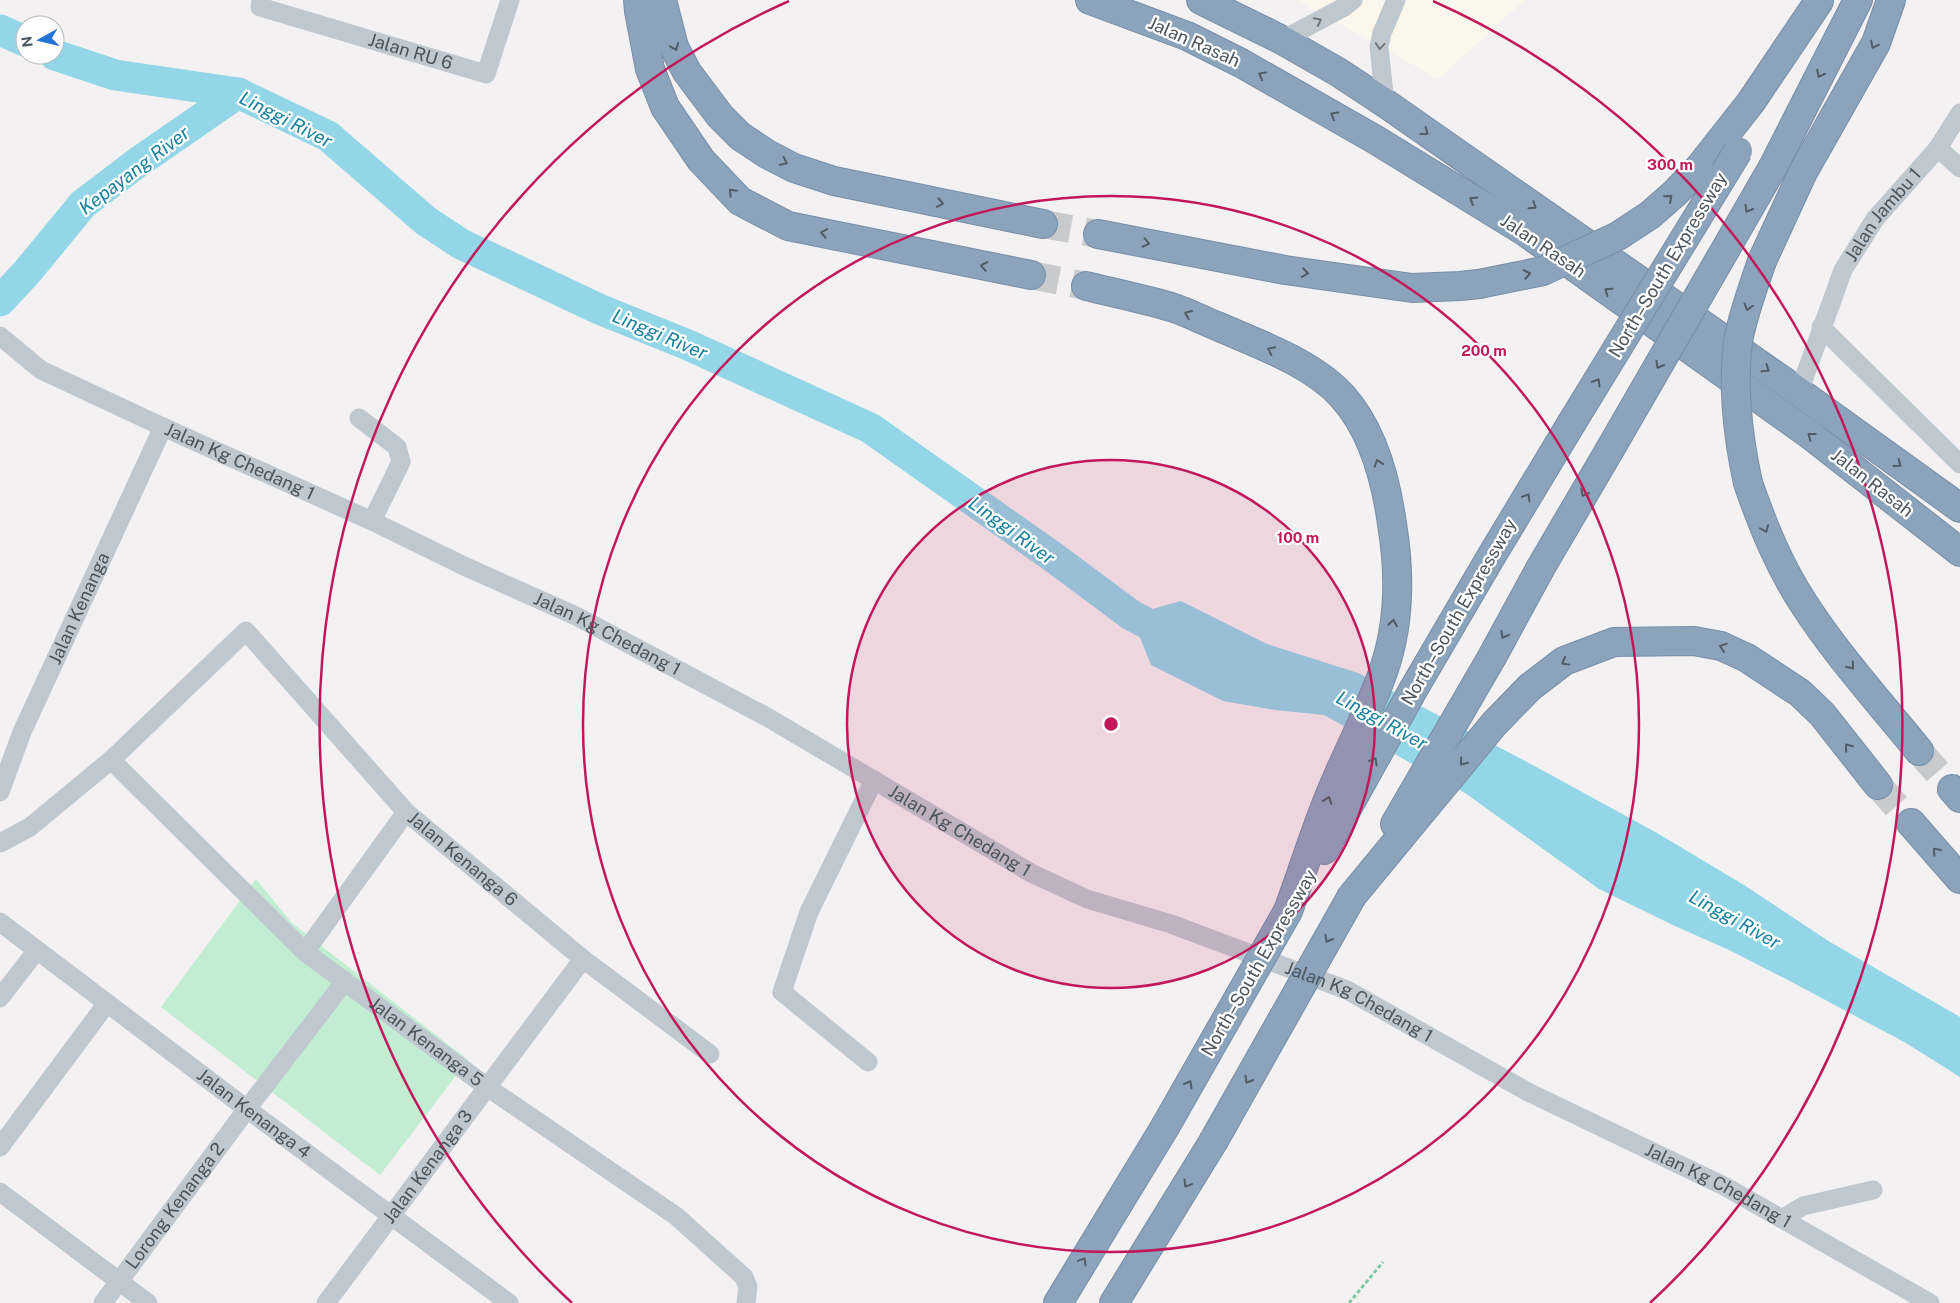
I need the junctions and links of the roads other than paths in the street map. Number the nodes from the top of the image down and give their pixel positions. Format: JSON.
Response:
{"nodes":[{"id":1,"x":510,"y":0,"type":"edge"},
{"id":2,"x":638,"y":0,"type":"edge"},
{"id":3,"x":662,"y":0,"type":"edge"},
{"id":4,"x":1090,"y":0,"type":"edge"},
{"id":5,"x":1201,"y":0,"type":"edge"},
{"id":6,"x":1353,"y":0,"type":"edge"},
{"id":7,"x":1396,"y":0,"type":"edge"},
{"id":8,"x":1819,"y":0,"type":"edge"},
{"id":9,"x":1858,"y":0,"type":"edge"},
{"id":10,"x":1891,"y":0,"type":"edge"},
{"id":11,"x":260,"y":3,"type":"edge"},
{"id":12,"x":1282,"y":40,"type":"junction"},
{"id":13,"x":1385,"y":103,"type":"junction"},
{"id":14,"x":1960,"y":113,"type":"edge"},
{"id":15,"x":1938,"y":148,"type":"junction"},
{"id":16,"x":1960,"y":168,"type":"edge"},
{"id":17,"x":1043,"y":224,"type":"tunnel mouth"},
{"id":18,"x":1098,"y":234,"type":"tunnel mouth"},
{"id":19,"x":1031,"y":275,"type":"tunnel mouth"},
{"id":20,"x":1086,"y":286,"type":"tunnel mouth"},
{"id":21,"x":1821,"y":327,"type":"junction"},
{"id":22,"x":4,"y":340,"type":"edge"},
{"id":23,"x":1799,"y":392,"type":"junction"},
{"id":24,"x":359,"y":418,"type":"dead end"},
{"id":25,"x":163,"y":428,"type":"junction"},
{"id":26,"x":1960,"y":464,"type":"edge"},
{"id":27,"x":1960,"y":508,"type":"edge"},
{"id":28,"x":372,"y":521,"type":"junction"},
{"id":29,"x":1960,"y":552,"type":"edge"},
{"id":30,"x":1919,"y":750,"type":"tunnel mouth"},
{"id":31,"x":111,"y":760,"type":"junction"},
{"id":32,"x":874,"y":780,"type":"junction"},
{"id":33,"x":1878,"y":785,"type":"tunnel mouth"},
{"id":34,"x":0,"y":792,"type":"edge"},
{"id":35,"x":406,"y":812,"type":"junction"},
{"id":36,"x":1911,"y":823,"type":"tunnel mouth"},
{"id":37,"x":0,"y":843,"type":"edge"},
{"id":38,"x":1960,"y":879,"type":"edge"},
{"id":39,"x":1352,"y":896,"type":"junction"},
{"id":40,"x":1288,"y":912,"type":"junction"},
{"id":41,"x":0,"y":922,"type":"edge"},
{"id":42,"x":38,"y":950,"type":"junction"},
{"id":43,"x":305,"y":952,"type":"junction"},
{"id":44,"x":583,"y":959,"type":"junction"},
{"id":45,"x":345,"y":981,"type":"junction"},
{"id":46,"x":0,"y":998,"type":"edge"},
{"id":47,"x":107,"y":1003,"type":"junction"},
{"id":48,"x":710,"y":1054,"type":"dead end"},
{"id":49,"x":868,"y":1062,"type":"dead end"},
{"id":50,"x":487,"y":1087,"type":"junction"},
{"id":51,"x":247,"y":1109,"type":"junction"},
{"id":52,"x":0,"y":1147,"type":"edge"},
{"id":53,"x":1873,"y":1190,"type":"dead end"},
{"id":54,"x":0,"y":1192,"type":"edge"},
{"id":55,"x":391,"y":1216,"type":"junction"},
{"id":56,"x":1782,"y":1219,"type":"junction"},
{"id":57,"x":119,"y":1282,"type":"junction"},
{"id":58,"x":103,"y":1303,"type":"edge"},
{"id":59,"x":148,"y":1303,"type":"edge"},
{"id":60,"x":326,"y":1303,"type":"edge"},
{"id":61,"x":509,"y":1303,"type":"edge"},
{"id":62,"x":746,"y":1303,"type":"edge"},
{"id":63,"x":1058,"y":1303,"type":"edge"},
{"id":64,"x":1114,"y":1303,"type":"edge"},
{"id":65,"x":1930,"y":1303,"type":"edge"}],
"edges":[{"from":1,"to":11,"type":"street","name":"Jalan RU 6"},
{"from":19,"to":2,"type":"highway","one_way":true},
{"from":3,"to":17,"type":"highway","one_way":true},
{"from":29,"to":4,"type":"highway","name":"Jalan Rasah","one_way":true},
{"from":5,"to":12,"type":"highway","name":"Jalan Rasah"},
{"from":12,"to":6,"type":"street","one_way":true},
{"from":7,"to":13,"type":"street","one_way":true},
{"from":18,"to":8,"type":"highway","one_way":true,"bridge":true},
{"from":40,"to":8,"type":"highway","name":"North–South Expressway","one_way":true,"bridge":true},
{"from":9,"to":39,"type":"highway","one_way":true,"bridge":true},
{"from":10,"to":30,"type":"highway","one_way":true,"bridge":true},
{"from":12,"to":13,"type":"highway","name":"Jalan Rasah"},
{"from":13,"to":23,"type":"highway","name":"Jalan Rasah","one_way":true},
{"from":14,"to":15,"type":"street","name":"Jalan Jambu 1"},
{"from":15,"to":16,"type":"street"},
{"from":15,"to":21,"type":"street","name":"Jalan Jambu 1"},
{"from":40,"to":20,"type":"highway","one_way":true},
{"from":21,"to":23,"type":"street","name":"Jalan Jambu 1"},
{"from":21,"to":26,"type":"street"},
{"from":22,"to":25,"type":"street","name":"Jalan Kg Chedang 1"},
{"from":23,"to":27,"type":"highway","name":"Jalan Rasah","one_way":true},
{"from":24,"to":28,"type":"street"},
{"from":25,"to":28,"type":"street","name":"Jalan Kg Chedang 1"},
{"from":25,"to":34,"type":"street","name":"Jalan Kenanga"},
{"from":28,"to":32,"type":"street","name":"Jalan Kg Chedang 1"},
{"from":31,"to":35,"type":"street","name":"Jalan Kenanga 6"},
{"from":31,"to":37,"type":"street"},
{"from":31,"to":43,"type":"street","name":"Jalan Kenanga 5"},
{"from":32,"to":49,"type":"street"},
{"from":32,"to":56,"type":"street","name":"Jalan Kg Chedang 1"},
{"from":33,"to":39,"type":"highway","one_way":true},
{"from":35,"to":43,"type":"street"},
{"from":35,"to":44,"type":"street","name":"Jalan Kenanga 6"},
{"from":38,"to":36,"type":"highway","one_way":true},
{"from":39,"to":64,"type":"highway","one_way":true,"bridge":true},
{"from":63,"to":40,"type":"highway","name":"North–South Expressway","one_way":true,"bridge":true},
{"from":41,"to":42,"type":"street","name":"Jalan Kenanga 4"},
{"from":42,"to":46,"type":"street"},
{"from":42,"to":47,"type":"street","name":"Jalan Kenanga 4"},
{"from":43,"to":45,"type":"street","name":"Jalan Kenanga 5"},
{"from":44,"to":48,"type":"street","name":"Jalan Kenanga 6"},
{"from":44,"to":50,"type":"street","name":"Jalan Kenanga 3"},
{"from":45,"to":50,"type":"street","name":"Jalan Kenanga 5"},
{"from":45,"to":51,"type":"street","name":"Lorong Kenanga 2"},
{"from":47,"to":51,"type":"street","name":"Jalan Kenanga 4"},
{"from":47,"to":52,"type":"street"},
{"from":50,"to":55,"type":"street","name":"Jalan Kenanga 3"},
{"from":50,"to":62,"type":"street","name":"Jalan Kenanga 5"},
{"from":51,"to":55,"type":"street","name":"Jalan Kenanga 4"},
{"from":51,"to":57,"type":"street","name":"Lorong Kenanga 2"},
{"from":53,"to":56,"type":"street"},
{"from":54,"to":57,"type":"street"},
{"from":55,"to":60,"type":"street","name":"Jalan Kenanga 3"},
{"from":55,"to":61,"type":"street","name":"Jalan Kenanga 4"},
{"from":56,"to":65,"type":"street","name":"Jalan Kg Chedang 1"},
{"from":57,"to":58,"type":"street","name":"Lorong Kenanga 2"},
{"from":57,"to":59,"type":"street"}]}
